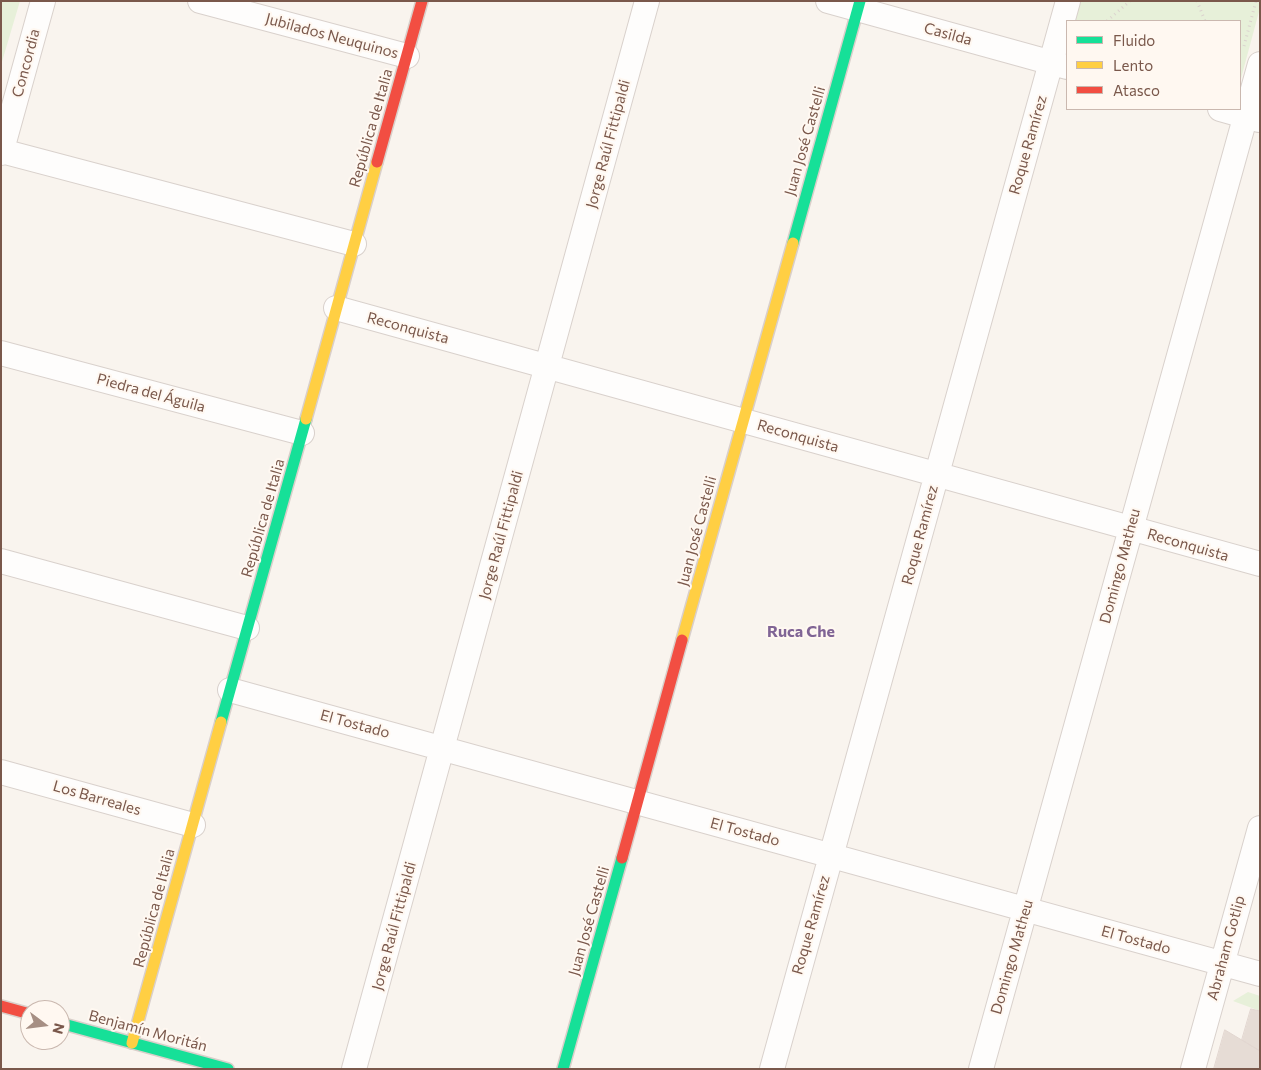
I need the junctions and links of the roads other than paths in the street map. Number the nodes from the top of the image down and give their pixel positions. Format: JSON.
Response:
{"nodes":[{"id":1,"x":43,"y":1,"type":"edge"},
{"id":2,"x":200,"y":1,"type":"edge"},
{"id":3,"x":422,"y":1,"type":"edge"},
{"id":4,"x":647,"y":1,"type":"edge"},
{"id":5,"x":828,"y":1,"type":"edge"},
{"id":6,"x":1068,"y":1,"type":"edge"},
{"id":7,"x":858,"y":5,"type":"edge"},
{"id":8,"x":407,"y":56,"type":"junction"},
{"id":9,"x":1251,"y":58,"type":"edge"},
{"id":10,"x":1059,"y":65,"type":"edge"},
{"id":11,"x":1224,"y":110,"type":"edge"},
{"id":12,"x":1253,"y":118,"type":"edge"},
{"id":13,"x":2,"y":152,"type":"edge"},
{"id":14,"x":354,"y":244,"type":"junction"},
{"id":15,"x":336,"y":308,"type":"junction"},
{"id":16,"x":1,"y":353,"type":"edge"},
{"id":17,"x":547,"y":367,"type":"junction"},
{"id":18,"x":743,"y":421,"type":"junction"},
{"id":19,"x":302,"y":433,"type":"junction"},
{"id":20,"x":936,"y":475,"type":"junction"},
{"id":21,"x":1131,"y":529,"type":"junction"},
{"id":22,"x":1,"y":562,"type":"edge"},
{"id":23,"x":1260,"y":564,"type":"edge"},
{"id":24,"x":247,"y":628,"type":"junction"},
{"id":25,"x":230,"y":690,"type":"junction"},
{"id":26,"x":442,"y":748,"type":"junction"},
{"id":27,"x":1,"y":772,"type":"edge"},
{"id":28,"x":637,"y":802,"type":"junction"},
{"id":29,"x":193,"y":825,"type":"junction"},
{"id":30,"x":1260,"y":828,"type":"edge"},
{"id":31,"x":831,"y":856,"type":"junction"},
{"id":32,"x":1026,"y":909,"type":"junction"},
{"id":33,"x":1222,"y":964,"type":"junction"},
{"id":34,"x":1260,"y":974,"type":"edge"},
{"id":35,"x":1,"y":1006,"type":"edge"},
{"id":36,"x":20,"y":1011,"type":"edge"},
{"id":37,"x":70,"y":1026,"type":"edge"},
{"id":38,"x":132,"y":1042,"type":"junction"},
{"id":39,"x":228,"y":1069,"type":"edge"},
{"id":40,"x":354,"y":1069,"type":"edge"},
{"id":41,"x":563,"y":1069,"type":"edge"},
{"id":42,"x":772,"y":1069,"type":"edge"},
{"id":43,"x":981,"y":1069,"type":"edge"},
{"id":44,"x":1193,"y":1069,"type":"edge"}],
"edges":[{"from":1,"to":13,"type":"street","name":"Concordia"},
{"from":2,"to":8,"type":"street","name":"Jubilados Neuquinos"},
{"from":3,"to":8,"type":"street","name":"República de Italia"},
{"from":4,"to":17,"type":"street","name":"Jorge Raúl Fittipaldi"},
{"from":5,"to":7,"type":"street","name":"Casilda"},
{"from":6,"to":10,"type":"street","name":"Roque Ramírez"},
{"from":7,"to":10,"type":"street","name":"Casilda"},
{"from":7,"to":18,"type":"street","name":"Juan José Castelli"},
{"from":8,"to":14,"type":"street","name":"República de Italia"},
{"from":9,"to":12,"type":"street","name":"Domingo Matheu"},
{"from":10,"to":20,"type":"street","name":"Roque Ramírez"},
{"from":11,"to":12,"type":"street"},
{"from":12,"to":21,"type":"street","name":"Domingo Matheu"},
{"from":13,"to":14,"type":"street"},
{"from":14,"to":15,"type":"street","name":"República de Italia"},
{"from":15,"to":17,"type":"street","name":"Reconquista"},
{"from":15,"to":19,"type":"street","name":"República de Italia"},
{"from":16,"to":19,"type":"street","name":"Piedra del Águila"},
{"from":17,"to":18,"type":"street","name":"Reconquista"},
{"from":17,"to":26,"type":"street","name":"Jorge Raúl Fittipaldi"},
{"from":18,"to":20,"type":"street","name":"Reconquista"},
{"from":18,"to":28,"type":"street","name":"Juan José Castelli"},
{"from":19,"to":24,"type":"street","name":"República de Italia"},
{"from":20,"to":21,"type":"street","name":"Reconquista"},
{"from":20,"to":31,"type":"street","name":"Roque Ramírez"},
{"from":21,"to":23,"type":"street","name":"Reconquista"},
{"from":21,"to":32,"type":"street","name":"Domingo Matheu"},
{"from":22,"to":24,"type":"street"},
{"from":24,"to":25,"type":"street","name":"República de Italia"},
{"from":25,"to":26,"type":"street","name":"El Tostado"},
{"from":25,"to":29,"type":"street","name":"República de Italia"},
{"from":26,"to":28,"type":"street","name":"El Tostado"},
{"from":26,"to":40,"type":"street","name":"Jorge Raúl Fittipaldi"},
{"from":27,"to":29,"type":"street","name":"Los Barreales"},
{"from":28,"to":31,"type":"street","name":"El Tostado"},
{"from":28,"to":41,"type":"street","name":"Juan José Castelli"},
{"from":29,"to":38,"type":"street","name":"República de Italia"},
{"from":30,"to":33,"type":"street","name":"Abraham Gotlip"},
{"from":31,"to":32,"type":"street","name":"El Tostado"},
{"from":31,"to":42,"type":"street","name":"Roque Ramírez"},
{"from":32,"to":33,"type":"street","name":"El Tostado"},
{"from":32,"to":43,"type":"street","name":"Domingo Matheu"},
{"from":33,"to":34,"type":"street","name":"El Tostado"},
{"from":33,"to":44,"type":"street","name":"Abraham Gotlip"},
{"from":35,"to":36,"type":"street"},
{"from":37,"to":38,"type":"street","name":"Benjamín Moritán"},
{"from":38,"to":39,"type":"street","name":"Benjamín Moritán"}]}
